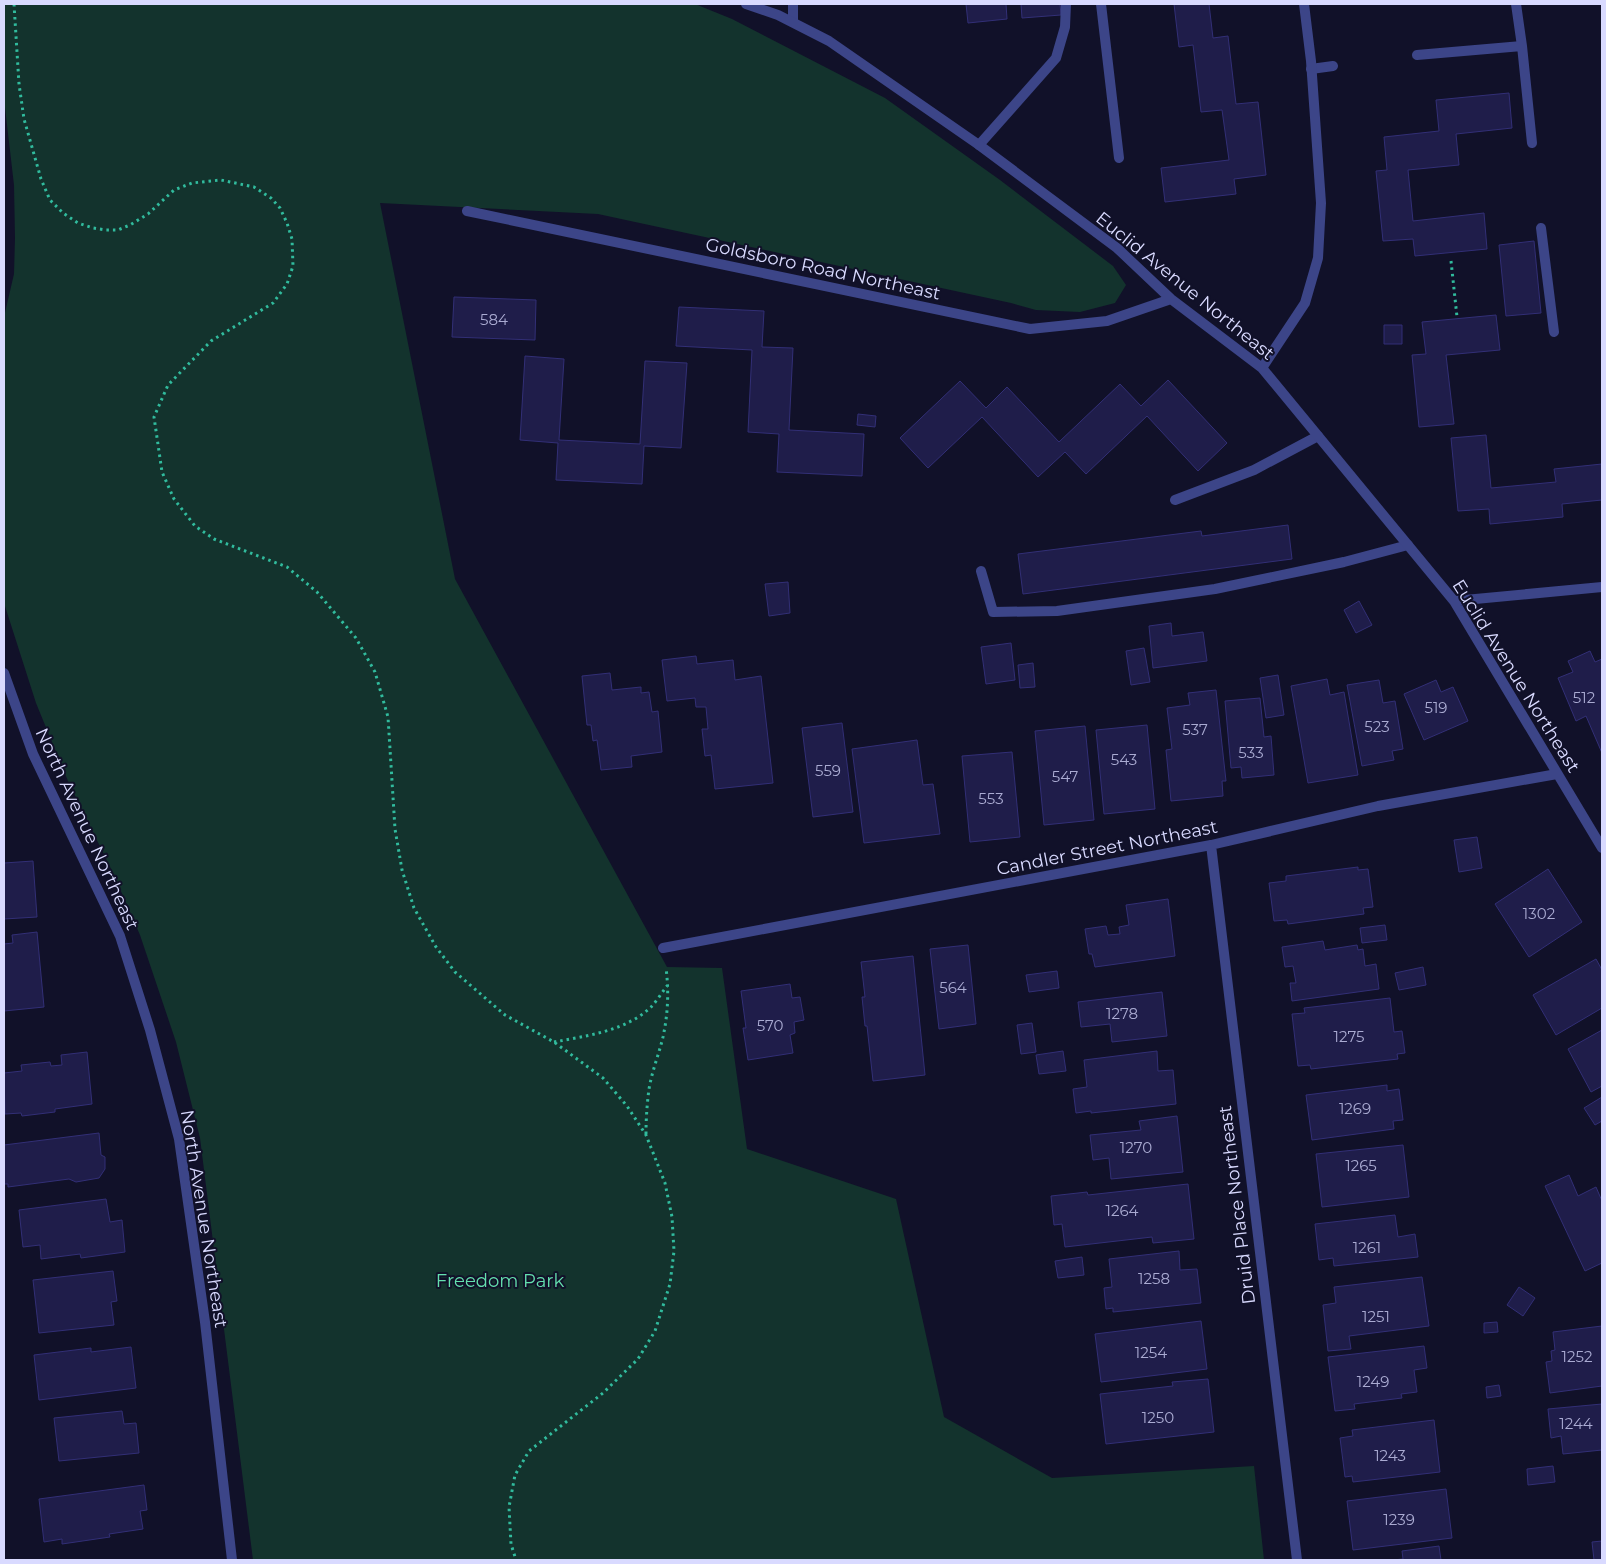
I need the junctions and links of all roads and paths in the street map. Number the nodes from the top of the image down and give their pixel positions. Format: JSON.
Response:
{"nodes":[{"id":1,"x":14,"y":4,"type":"edge"},
{"id":2,"x":746,"y":4,"type":"edge"},
{"id":3,"x":793,"y":4,"type":"edge"},
{"id":4,"x":1066,"y":4,"type":"edge"},
{"id":5,"x":1101,"y":4,"type":"edge"},
{"id":6,"x":1304,"y":4,"type":"edge"},
{"id":7,"x":1516,"y":4,"type":"edge"},
{"id":8,"x":793,"y":22,"type":"junction"},
{"id":9,"x":1522,"y":46,"type":"junction"},
{"id":10,"x":1417,"y":55,"type":"dead end"},
{"id":11,"x":1333,"y":66,"type":"dead end"},
{"id":12,"x":1311,"y":69,"type":"junction"},
{"id":13,"x":1532,"y":143,"type":"dead end"},
{"id":14,"x":979,"y":145,"type":"junction"},
{"id":15,"x":1120,"y":158,"type":"dead end"},
{"id":16,"x":467,"y":211,"type":"dead end"},
{"id":17,"x":1541,"y":228,"type":"dead end"},
{"id":18,"x":1451,"y":261,"type":"dead end"},
{"id":19,"x":1171,"y":299,"type":"junction"},
{"id":20,"x":1457,"y":317,"type":"dead end"},
{"id":21,"x":1554,"y":332,"type":"dead end"},
{"id":22,"x":1262,"y":368,"type":"junction"},
{"id":23,"x":1318,"y":436,"type":"junction"},
{"id":24,"x":1175,"y":500,"type":"dead end"},
{"id":25,"x":1408,"y":545,"type":"junction"},
{"id":26,"x":980,"y":571,"type":"dead end"},
{"id":27,"x":1602,"y":587,"type":"edge"},
{"id":28,"x":1454,"y":601,"type":"junction"},
{"id":29,"x":4,"y":672,"type":"edge"},
{"id":30,"x":1556,"y":774,"type":"junction"},
{"id":31,"x":1211,"y":845,"type":"junction"},
{"id":32,"x":1602,"y":848,"type":"edge"},
{"id":33,"x":663,"y":948,"type":"joint"},
{"id":34,"x":668,"y":985,"type":"junction"},
{"id":35,"x":554,"y":1042,"type":"junction"},
{"id":36,"x":646,"y":1135,"type":"junction"},
{"id":37,"x":232,"y":1560,"type":"edge"},
{"id":38,"x":516,"y":1560,"type":"edge"},
{"id":39,"x":1297,"y":1560,"type":"edge"}],
"edges":[{"from":1,"to":35,"type":"path"},
{"from":2,"to":8,"type":"street","name":"Euclid Avenue Northeast"},
{"from":3,"to":8,"type":"street"},
{"from":4,"to":14,"type":"street"},
{"from":5,"to":15,"type":"street"},
{"from":6,"to":12,"type":"street"},
{"from":7,"to":9,"type":"street"},
{"from":8,"to":14,"type":"street","name":"Euclid Avenue Northeast"},
{"from":9,"to":10,"type":"street"},
{"from":9,"to":13,"type":"street"},
{"from":11,"to":12,"type":"street"},
{"from":12,"to":22,"type":"street"},
{"from":14,"to":19,"type":"street","name":"Euclid Avenue Northeast"},
{"from":16,"to":19,"type":"street","name":"Goldsboro Road Northeast"},
{"from":17,"to":21,"type":"street"},
{"from":18,"to":20,"type":"path"},
{"from":19,"to":22,"type":"street","name":"Euclid Avenue Northeast"},
{"from":22,"to":23,"type":"street","name":"Euclid Avenue Northeast"},
{"from":23,"to":24,"type":"street"},
{"from":23,"to":25,"type":"street","name":"Euclid Avenue Northeast"},
{"from":25,"to":26,"type":"street"},
{"from":25,"to":28,"type":"street","name":"Euclid Avenue Northeast"},
{"from":27,"to":28,"type":"street"},
{"from":28,"to":30,"type":"street","name":"Euclid Avenue Northeast"},
{"from":29,"to":37,"type":"street","name":"North Avenue Northeast"},
{"from":30,"to":31,"type":"street","name":"Candler Street Northeast"},
{"from":30,"to":32,"type":"street","name":"Euclid Avenue Northeast"},
{"from":31,"to":33,"type":"street","name":"Candler Street Northeast"},
{"from":31,"to":39,"type":"street","name":"Druid Place Northeast"},
{"from":33,"to":34,"type":"path"},
{"from":34,"to":35,"type":"path"},
{"from":34,"to":36,"type":"path"},
{"from":35,"to":36,"type":"path"},
{"from":36,"to":38,"type":"path"}]}
